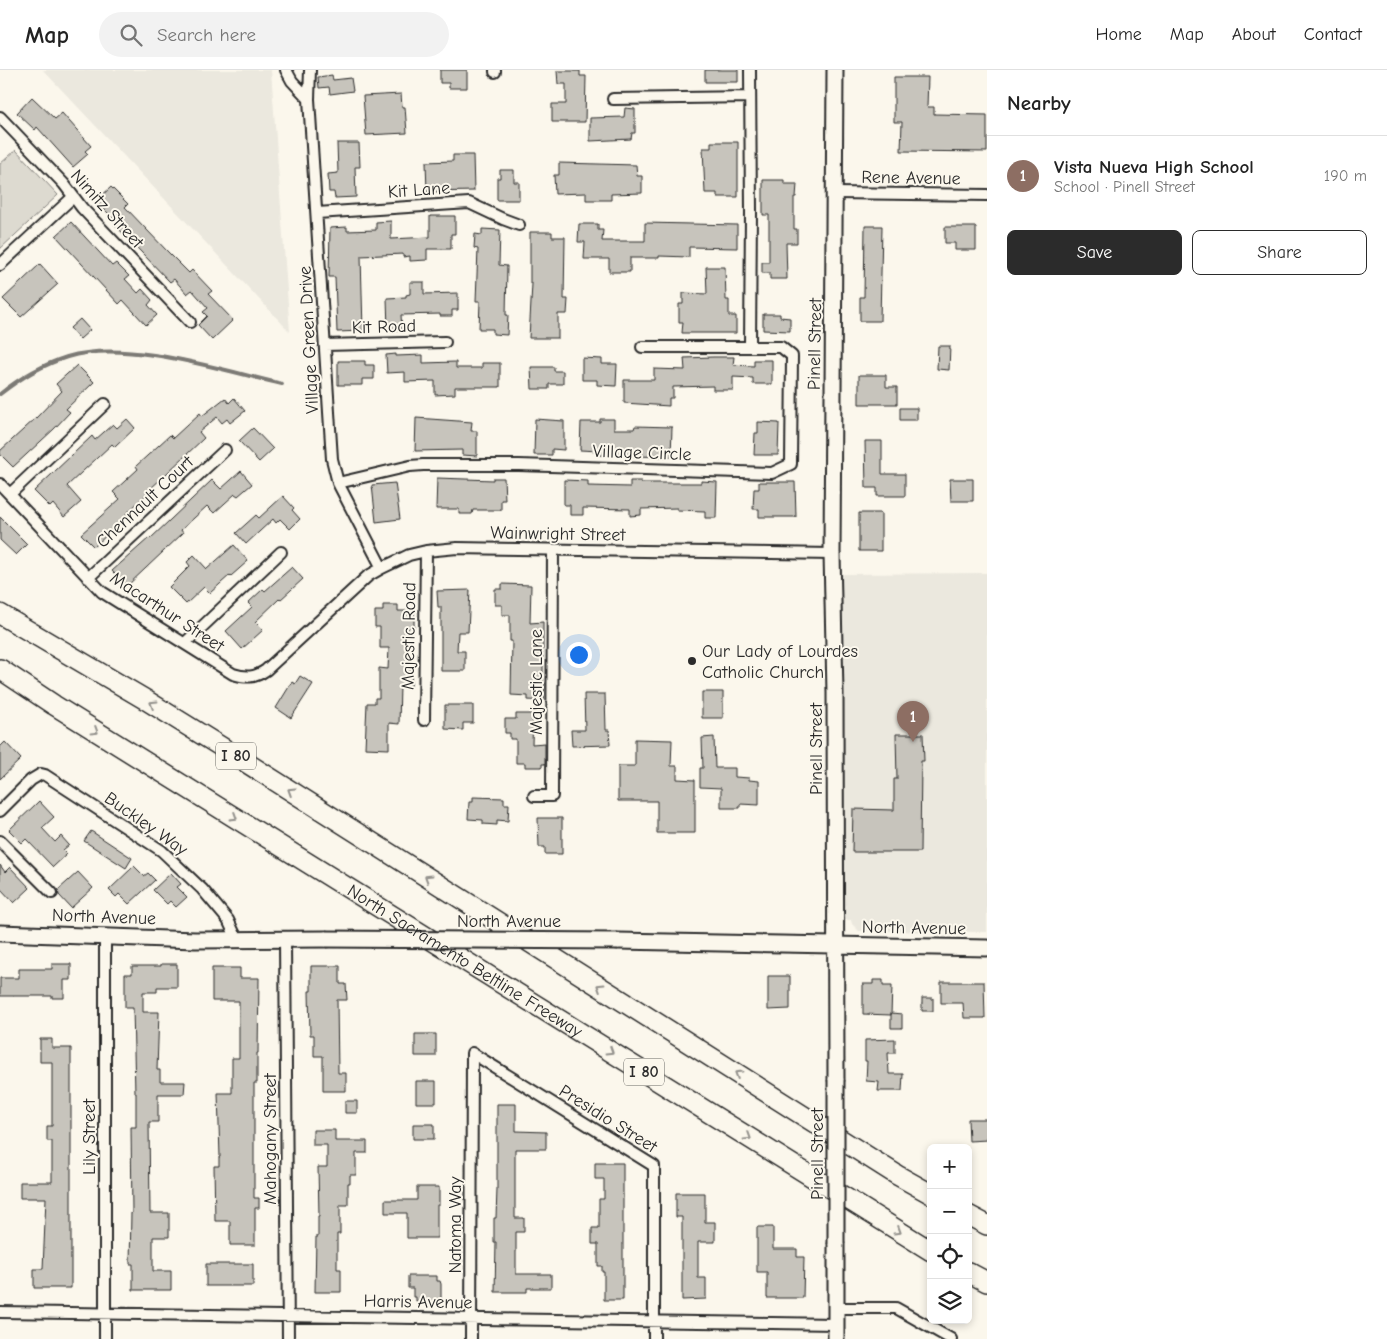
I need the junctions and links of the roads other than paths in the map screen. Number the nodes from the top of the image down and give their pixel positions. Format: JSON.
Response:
{"nodes":[{"id":1,"x":286,"y":70,"type":"edge"},
{"id":2,"x":310,"y":70,"type":"edge"},
{"id":3,"x":750,"y":70,"type":"edge"},
{"id":4,"x":836,"y":70,"type":"edge"},
{"id":5,"x":750,"y":96,"type":"junction"},
{"id":6,"x":309,"y":99,"type":"junction"},
{"id":7,"x":613,"y":99,"type":"dead end"},
{"id":8,"x":0,"y":117,"type":"edge"},
{"id":9,"x":836,"y":193,"type":"junction"},
{"id":10,"x":987,"y":195,"type":"edge"},
{"id":11,"x":73,"y":197,"type":"junction"},
{"id":12,"x":317,"y":213,"type":"junction"},
{"id":13,"x":519,"y":225,"type":"dead end"},
{"id":14,"x":0,"y":265,"type":"edge"},
{"id":15,"x":190,"y":322,"type":"dead end"},
{"id":16,"x":444,"y":342,"type":"dead end"},
{"id":17,"x":325,"y":345,"type":"junction"},
{"id":18,"x":750,"y":346,"type":"junction"},
{"id":19,"x":642,"y":347,"type":"dead end"},
{"id":20,"x":105,"y":404,"type":"dead end"},
{"id":21,"x":225,"y":450,"type":"dead end"},
{"id":22,"x":338,"y":483,"type":"junction"},
{"id":23,"x":0,"y":484,"type":"edge"},
{"id":24,"x":10,"y":494,"type":"junction"},
{"id":25,"x":553,"y":550,"type":"junction"},
{"id":26,"x":426,"y":551,"type":"junction"},
{"id":27,"x":281,"y":552,"type":"dead end"},
{"id":28,"x":832,"y":554,"type":"junction"},
{"id":29,"x":382,"y":568,"type":"junction"},
{"id":30,"x":88,"y":578,"type":"junction"},
{"id":31,"x":0,"y":614,"type":"edge"},
{"id":32,"x":310,"y":630,"type":"joint"},
{"id":33,"x":186,"y":644,"type":"junction"},
{"id":34,"x":0,"y":669,"type":"edge"},
{"id":35,"x":0,"y":679,"type":"edge"},
{"id":36,"x":54,"y":706,"type":"junction"},
{"id":37,"x":424,"y":720,"type":"dead end"},
{"id":38,"x":534,"y":796,"type":"dead end"},
{"id":39,"x":0,"y":811,"type":"edge"},
{"id":40,"x":0,"y":841,"type":"edge"},
{"id":41,"x":52,"y":893,"type":"dead end"},
{"id":42,"x":0,"y":933,"type":"edge"},
{"id":43,"x":105,"y":935,"type":"junction"},
{"id":44,"x":237,"y":939,"type":"junction"},
{"id":45,"x":286,"y":939,"type":"junction"},
{"id":46,"x":835,"y":945,"type":"junction"},
{"id":47,"x":987,"y":948,"type":"edge"},
{"id":48,"x":472,"y":1141,"type":"joint"},
{"id":49,"x":927,"y":1192,"type":"edge"},
{"id":50,"x":972,"y":1217,"type":"edge"},
{"id":51,"x":987,"y":1225,"type":"edge"},
{"id":52,"x":927,"y":1249,"type":"edge"},
{"id":53,"x":972,"y":1274,"type":"edge"},
{"id":54,"x":987,"y":1282,"type":"edge"},
{"id":55,"x":836,"y":1308,"type":"junction"},
{"id":56,"x":0,"y":1312,"type":"edge"},
{"id":57,"x":105,"y":1314,"type":"junction"},
{"id":58,"x":288,"y":1316,"type":"junction"},
{"id":59,"x":471,"y":1319,"type":"junction"},
{"id":60,"x":654,"y":1321,"type":"junction"},
{"id":61,"x":836,"y":1331,"type":"edge"},
{"id":62,"x":105,"y":1339,"type":"edge"},
{"id":63,"x":288,"y":1339,"type":"edge"},
{"id":64,"x":471,"y":1339,"type":"edge"},
{"id":65,"x":654,"y":1339,"type":"edge"},
{"id":66,"x":951,"y":1339,"type":"edge"}],
"edges":[{"from":1,"to":6,"type":"street"},
{"from":2,"to":6,"type":"street","name":"Village Green Drive"},
{"from":3,"to":5,"type":"street"},
{"from":4,"to":9,"type":"street","name":"Pinell Street"},
{"from":5,"to":7,"type":"street"},
{"from":5,"to":18,"type":"street"},
{"from":6,"to":12,"type":"street","name":"Village Green Drive"},
{"from":8,"to":11,"type":"street","name":"Nimitz Street"},
{"from":9,"to":10,"type":"street","name":"Rene Avenue"},
{"from":9,"to":28,"type":"street","name":"Pinell Street"},
{"from":11,"to":14,"type":"street"},
{"from":11,"to":15,"type":"street","name":"Nimitz Street"},
{"from":12,"to":13,"type":"street","name":"Kit Lane"},
{"from":12,"to":17,"type":"street","name":"Village Green Drive"},
{"from":16,"to":17,"type":"street","name":"Kit Road"},
{"from":17,"to":22,"type":"street","name":"Village Green Drive"},
{"from":18,"to":19,"type":"street","name":"Village Circle"},
{"from":18,"to":22,"type":"street","name":"Village Circle"},
{"from":20,"to":24,"type":"street"},
{"from":21,"to":30,"type":"street","name":"Chennault Court"},
{"from":22,"to":29,"type":"street","name":"Village Green Drive"},
{"from":23,"to":24,"type":"street","name":"Macarthur Street"},
{"from":24,"to":30,"type":"street","name":"Macarthur Street"},
{"from":25,"to":26,"type":"street","name":"Wainwright Street"},
{"from":25,"to":28,"type":"street","name":"Wainwright Street"},
{"from":25,"to":38,"type":"street","name":"Majestic Lane"},
{"from":26,"to":29,"type":"street","name":"Wainwright Street"},
{"from":26,"to":37,"type":"street","name":"Majestic Road"},
{"from":27,"to":33,"type":"street"},
{"from":28,"to":46,"type":"street","name":"Pinell Street"},
{"from":29,"to":32,"type":"street","name":"Wainwright Street"},
{"from":30,"to":33,"type":"street","name":"Macarthur Street"},
{"from":49,"to":31,"type":"highway","number":"I 80","one_way":true},
{"from":32,"to":33,"type":"street","name":"Macarthur Street"},
{"from":34,"to":36,"type":"highway","name":"North Sacramento Beltline Freeway","number":"I 80"},
{"from":35,"to":36,"type":"highway"},
{"from":36,"to":52,"type":"highway","name":"North Sacramento Beltline Freeway","number":"I 80","one_way":true},
{"from":39,"to":44,"type":"street","name":"Buckley Way"},
{"from":40,"to":41,"type":"street"},
{"from":42,"to":43,"type":"street","name":"North Avenue"},
{"from":43,"to":44,"type":"street","name":"North Avenue"},
{"from":43,"to":57,"type":"street","name":"Lily Street"},
{"from":44,"to":45,"type":"street","name":"North Avenue"},
{"from":45,"to":46,"type":"street","name":"North Avenue","bridge":true},
{"from":45,"to":58,"type":"street","name":"Mahogany Street"},
{"from":46,"to":47,"type":"street","name":"North Avenue"},
{"from":46,"to":55,"type":"street","name":"Pinell Street","bridge":true},
{"from":48,"to":59,"type":"street","name":"Natoma Way"},
{"from":48,"to":60,"type":"street","name":"Presidio Street"},
{"from":50,"to":51,"type":"highway"},
{"from":53,"to":54,"type":"highway"},
{"from":55,"to":61,"type":"street","name":"Pinell Street"},
{"from":55,"to":66,"type":"street"},
{"from":56,"to":57,"type":"street","name":"Harris Avenue"},
{"from":57,"to":58,"type":"street","name":"Harris Avenue"},
{"from":57,"to":62,"type":"street","name":"Lily Street"},
{"from":58,"to":59,"type":"street","name":"Harris Avenue"},
{"from":58,"to":63,"type":"street","name":"Mahogany Street"},
{"from":59,"to":60,"type":"street","name":"Harris Avenue"},
{"from":59,"to":64,"type":"street","name":"Natoma Way"},
{"from":60,"to":61,"type":"street","name":"Harris Avenue"},
{"from":60,"to":65,"type":"street","name":"Presidio Street"}]}
